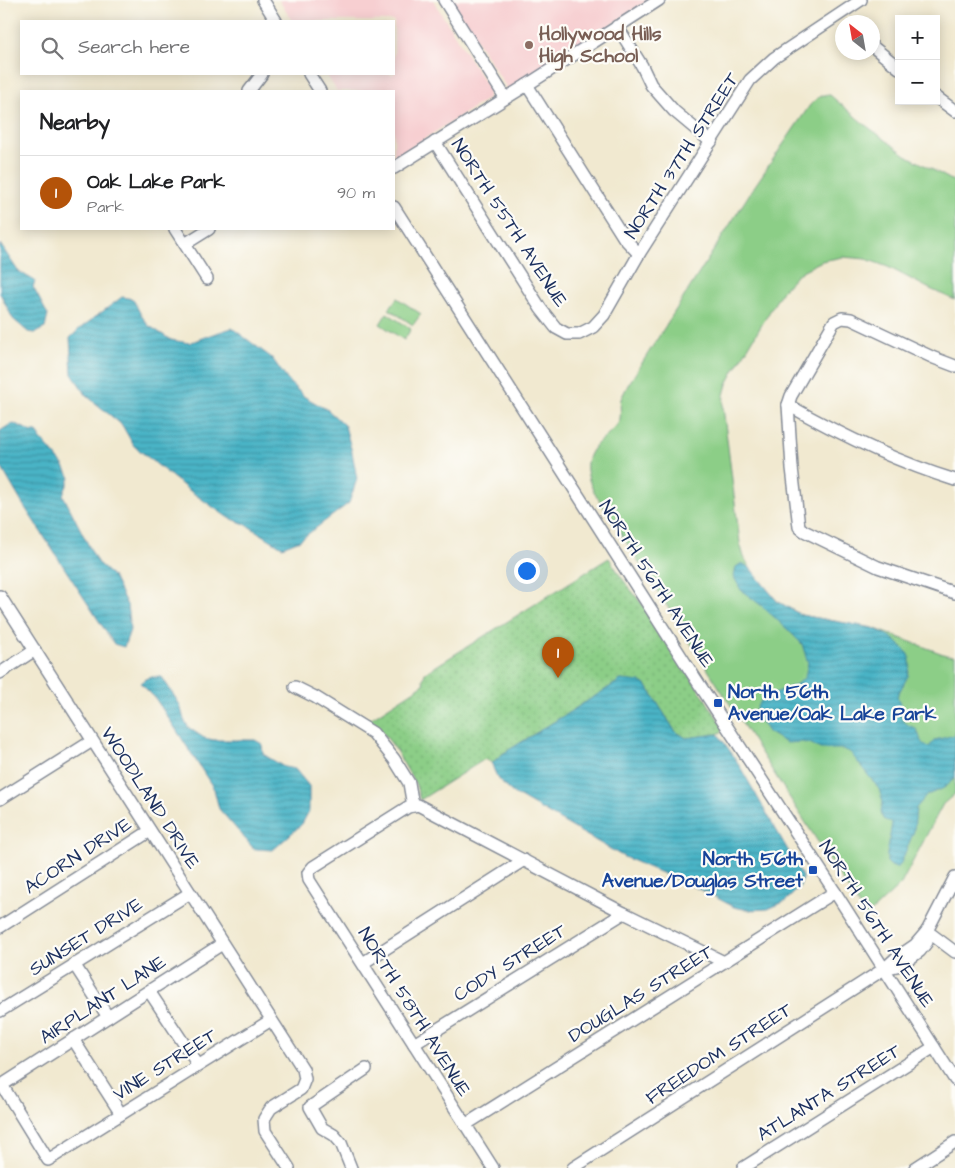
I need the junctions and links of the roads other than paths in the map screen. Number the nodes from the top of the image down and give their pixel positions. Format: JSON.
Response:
{"nodes":[{"id":1,"x":263,"y":0,"type":"edge"},
{"id":2,"x":444,"y":0,"type":"edge"},
{"id":3,"x":659,"y":0,"type":"edge"},
{"id":4,"x":861,"y":0,"type":"edge"},
{"id":5,"x":844,"y":15,"type":"edge"},
{"id":6,"x":275,"y":20,"type":"edge"},
{"id":7,"x":835,"y":22,"type":"edge"},
{"id":8,"x":618,"y":26,"type":"junction"},
{"id":9,"x":880,"y":53,"type":"edge"},
{"id":10,"x":895,"y":65,"type":"edge"},
{"id":11,"x":261,"y":75,"type":"edge"},
{"id":12,"x":310,"y":75,"type":"edge"},
{"id":13,"x":527,"y":85,"type":"junction"},
{"id":14,"x":250,"y":90,"type":"edge"},
{"id":15,"x":319,"y":90,"type":"edge"},
{"id":16,"x":505,"y":97,"type":"junction"},
{"id":17,"x":940,"y":100,"type":"edge"},
{"id":18,"x":955,"y":110,"type":"edge"},
{"id":19,"x":435,"y":142,"type":"junction"},
{"id":20,"x":711,"y":142,"type":"junction"},
{"id":21,"x":395,"y":167,"type":"edge"},
{"id":22,"x":395,"y":209,"type":"edge"},
{"id":23,"x":176,"y":230,"type":"edge"},
{"id":24,"x":207,"y":230,"type":"edge"},
{"id":25,"x":184,"y":244,"type":"junction"},
{"id":26,"x":639,"y":254,"type":"junction"},
{"id":27,"x":207,"y":280,"type":"dead end"},
{"id":28,"x":579,"y":334,"type":"joint"},
{"id":29,"x":955,"y":366,"type":"edge"},
{"id":30,"x":788,"y":405,"type":"junction"},
{"id":31,"x":955,"y":480,"type":"edge"},
{"id":32,"x":955,"y":593,"type":"edge"},
{"id":33,"x":0,"y":596,"type":"edge"},
{"id":34,"x":35,"y":650,"type":"junction"},
{"id":35,"x":0,"y":673,"type":"edge"},
{"id":36,"x":295,"y":687,"type":"dead end"},
{"id":37,"x":92,"y":741,"type":"junction"},
{"id":38,"x":0,"y":799,"type":"edge"},
{"id":39,"x":416,"y":805,"type":"junction"},
{"id":40,"x":150,"y":831,"type":"junction"},
{"id":41,"x":524,"y":860,"type":"junction"},
{"id":42,"x":955,"y":877,"type":"edge"},
{"id":43,"x":835,"y":892,"type":"junction"},
{"id":44,"x":190,"y":893,"type":"junction"},
{"id":45,"x":624,"y":913,"type":"junction"},
{"id":46,"x":0,"y":927,"type":"edge"},
{"id":47,"x":927,"y":931,"type":"junction"},
{"id":48,"x":222,"y":944,"type":"junction"},
{"id":49,"x":955,"y":952,"type":"edge"},
{"id":50,"x":724,"y":962,"type":"junction"},
{"id":51,"x":363,"y":963,"type":"junction"},
{"id":52,"x":74,"y":964,"type":"junction"},
{"id":53,"x":884,"y":969,"type":"junction"},
{"id":54,"x":149,"y":991,"type":"junction"},
{"id":55,"x":0,"y":1011,"type":"edge"},
{"id":56,"x":108,"y":1017,"type":"junction"},
{"id":57,"x":271,"y":1020,"type":"junction"},
{"id":58,"x":73,"y":1040,"type":"junction"},
{"id":59,"x":414,"y":1044,"type":"junction"},
{"id":60,"x":934,"y":1047,"type":"junction"},
{"id":61,"x":198,"y":1065,"type":"junction"},
{"id":62,"x":366,"y":1070,"type":"dead end"},
{"id":63,"x":955,"y":1080,"type":"edge"},
{"id":64,"x":121,"y":1114,"type":"junction"},
{"id":65,"x":465,"y":1125,"type":"junction"},
{"id":66,"x":955,"y":1142,"type":"edge"},
{"id":67,"x":48,"y":1160,"type":"joint"},
{"id":68,"x":289,"y":1168,"type":"edge"},
{"id":69,"x":351,"y":1168,"type":"edge"},
{"id":70,"x":493,"y":1168,"type":"edge"},
{"id":71,"x":573,"y":1168,"type":"edge"},
{"id":72,"x":743,"y":1168,"type":"edge"},
{"id":73,"x":915,"y":1168,"type":"edge"}],
"edges":[{"from":1,"to":6,"type":"street"},
{"from":2,"to":16,"type":"street"},
{"from":3,"to":8,"type":"street"},
{"from":4,"to":5,"type":"street","name":"NORTH 37TH STREET"},
{"from":7,"to":20,"type":"street","name":"NORTH 37TH STREET"},
{"from":8,"to":13,"type":"street"},
{"from":8,"to":20,"type":"street"},
{"from":9,"to":10,"type":"street"},
{"from":11,"to":14,"type":"street"},
{"from":12,"to":15,"type":"street"},
{"from":13,"to":16,"type":"street"},
{"from":13,"to":26,"type":"street"},
{"from":16,"to":19,"type":"street"},
{"from":17,"to":18,"type":"street"},
{"from":19,"to":21,"type":"street"},
{"from":19,"to":28,"type":"street","name":"NORTH 55TH AVENUE"},
{"from":20,"to":26,"type":"street","name":"NORTH 37TH STREET"},
{"from":22,"to":43,"type":"street","name":"NORTH 56TH AVENUE"},
{"from":23,"to":25,"type":"street"},
{"from":24,"to":25,"type":"street"},
{"from":25,"to":27,"type":"street"},
{"from":26,"to":28,"type":"street","name":"NORTH 37TH STREET"},
{"from":29,"to":30,"type":"street"},
{"from":30,"to":31,"type":"street"},
{"from":30,"to":32,"type":"street"},
{"from":33,"to":34,"type":"street","name":"WOODLAND DRIVE"},
{"from":34,"to":35,"type":"street"},
{"from":34,"to":37,"type":"street","name":"WOODLAND DRIVE"},
{"from":36,"to":39,"type":"street"},
{"from":37,"to":38,"type":"street"},
{"from":37,"to":40,"type":"street","name":"WOODLAND DRIVE"},
{"from":39,"to":41,"type":"street"},
{"from":39,"to":51,"type":"street","name":"NORTH 58TH AVENUE"},
{"from":40,"to":44,"type":"street","name":"WOODLAND DRIVE"},
{"from":40,"to":46,"type":"street","name":"ACORN DRIVE"},
{"from":41,"to":45,"type":"street"},
{"from":41,"to":51,"type":"street"},
{"from":42,"to":47,"type":"street","name":"FREEDOM STREET"},
{"from":43,"to":50,"type":"street","name":"DOUGLAS STREET"},
{"from":43,"to":53,"type":"street","name":"NORTH 56TH AVENUE"},
{"from":44,"to":48,"type":"street","name":"WOODLAND DRIVE"},
{"from":44,"to":52,"type":"street","name":"SUNSET DRIVE"},
{"from":45,"to":50,"type":"street"},
{"from":45,"to":59,"type":"street","name":"CODY STREET"},
{"from":47,"to":49,"type":"street"},
{"from":47,"to":53,"type":"street","name":"FREEDOM STREET"},
{"from":48,"to":54,"type":"street","name":"AIRPLANT LANE"},
{"from":48,"to":57,"type":"street","name":"WOODLAND DRIVE"},
{"from":50,"to":65,"type":"street","name":"DOUGLAS STREET"},
{"from":51,"to":59,"type":"street","name":"NORTH 58TH AVENUE"},
{"from":52,"to":55,"type":"street","name":"SUNSET DRIVE"},
{"from":52,"to":56,"type":"street"},
{"from":53,"to":60,"type":"street","name":"NORTH 56TH AVENUE"},
{"from":53,"to":71,"type":"street","name":"FREEDOM STREET"},
{"from":54,"to":56,"type":"street","name":"AIRPLANT LANE"},
{"from":54,"to":61,"type":"street"},
{"from":56,"to":58,"type":"street","name":"AIRPLANT LANE"},
{"from":57,"to":61,"type":"street","name":"VINE STREET"},
{"from":57,"to":68,"type":"street"},
{"from":58,"to":64,"type":"street"},
{"from":58,"to":67,"type":"street","name":"AIRPLANT LANE"},
{"from":59,"to":65,"type":"street","name":"NORTH 58TH AVENUE"},
{"from":60,"to":63,"type":"street","name":"NORTH 56TH AVENUE"},
{"from":60,"to":72,"type":"street","name":"ATLANTA STREET"},
{"from":61,"to":64,"type":"street","name":"VINE STREET"},
{"from":62,"to":69,"type":"street"},
{"from":64,"to":67,"type":"street","name":"VINE STREET"},
{"from":65,"to":70,"type":"street","name":"NORTH 58TH AVENUE"},
{"from":66,"to":73,"type":"street"}]}
